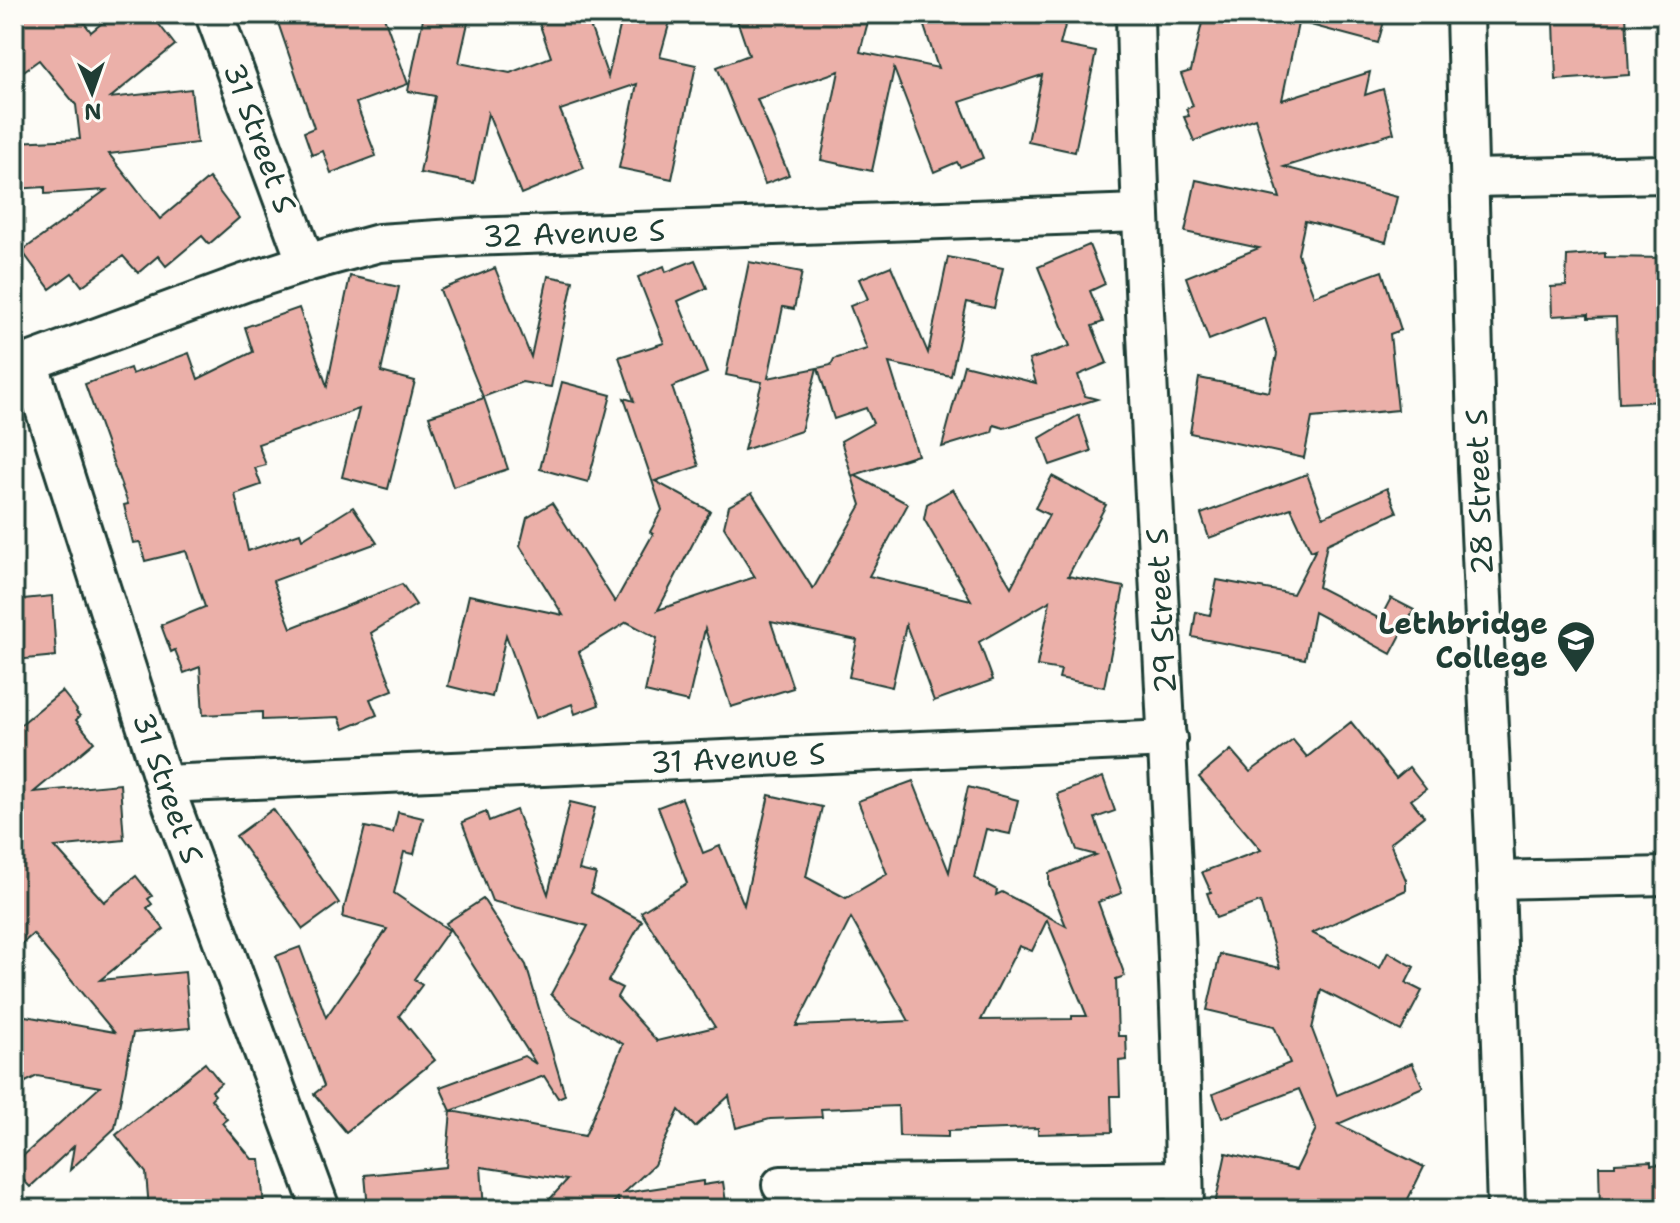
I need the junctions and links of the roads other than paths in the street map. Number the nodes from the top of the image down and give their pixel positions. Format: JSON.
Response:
{"nodes":[{"id":1,"x":214,"y":14,"type":"edge"},
{"id":2,"x":1135,"y":14,"type":"edge"},
{"id":3,"x":1465,"y":14,"type":"edge"},
{"id":4,"x":1666,"y":174,"type":"edge"},
{"id":5,"x":1470,"y":178,"type":"junction"},
{"id":6,"x":1139,"y":213,"type":"junction"},
{"id":7,"x":306,"y":263,"type":"junction"},
{"id":8,"x":29,"y":362,"type":"joint"},
{"id":9,"x":1168,"y":739,"type":"junction"},
{"id":10,"x":164,"y":784,"type":"junction"},
{"id":11,"x":1666,"y":876,"type":"edge"},
{"id":12,"x":1496,"y":880,"type":"junction"},
{"id":13,"x":781,"y":1185,"type":"dead end"},
{"id":14,"x":1184,"y":1195,"type":"edge"},
{"id":15,"x":321,"y":1209,"type":"edge"},
{"id":16,"x":1506,"y":1209,"type":"edge"}],
"edges":[{"from":1,"to":7,"type":"street","name":"31 Street S"},
{"from":2,"to":6,"type":"street","name":"29 Street S"},
{"from":3,"to":5,"type":"street","name":"28 Street S"},
{"from":4,"to":5,"type":"street"},
{"from":5,"to":12,"type":"street","name":"28 Street S"},
{"from":6,"to":7,"type":"street","name":"32 Avenue S"},
{"from":6,"to":9,"type":"street","name":"29 Street S"},
{"from":7,"to":8,"type":"street","name":"32 Avenue S"},
{"from":8,"to":10,"type":"street","name":"31 Street S"},
{"from":9,"to":10,"type":"street","name":"31 Avenue S"},
{"from":9,"to":14,"type":"street","name":"29 Street S"},
{"from":10,"to":15,"type":"street","name":"31 Street S"},
{"from":11,"to":12,"type":"street"},
{"from":12,"to":16,"type":"street","name":"28 Street S"},
{"from":13,"to":14,"type":"street"}]}
